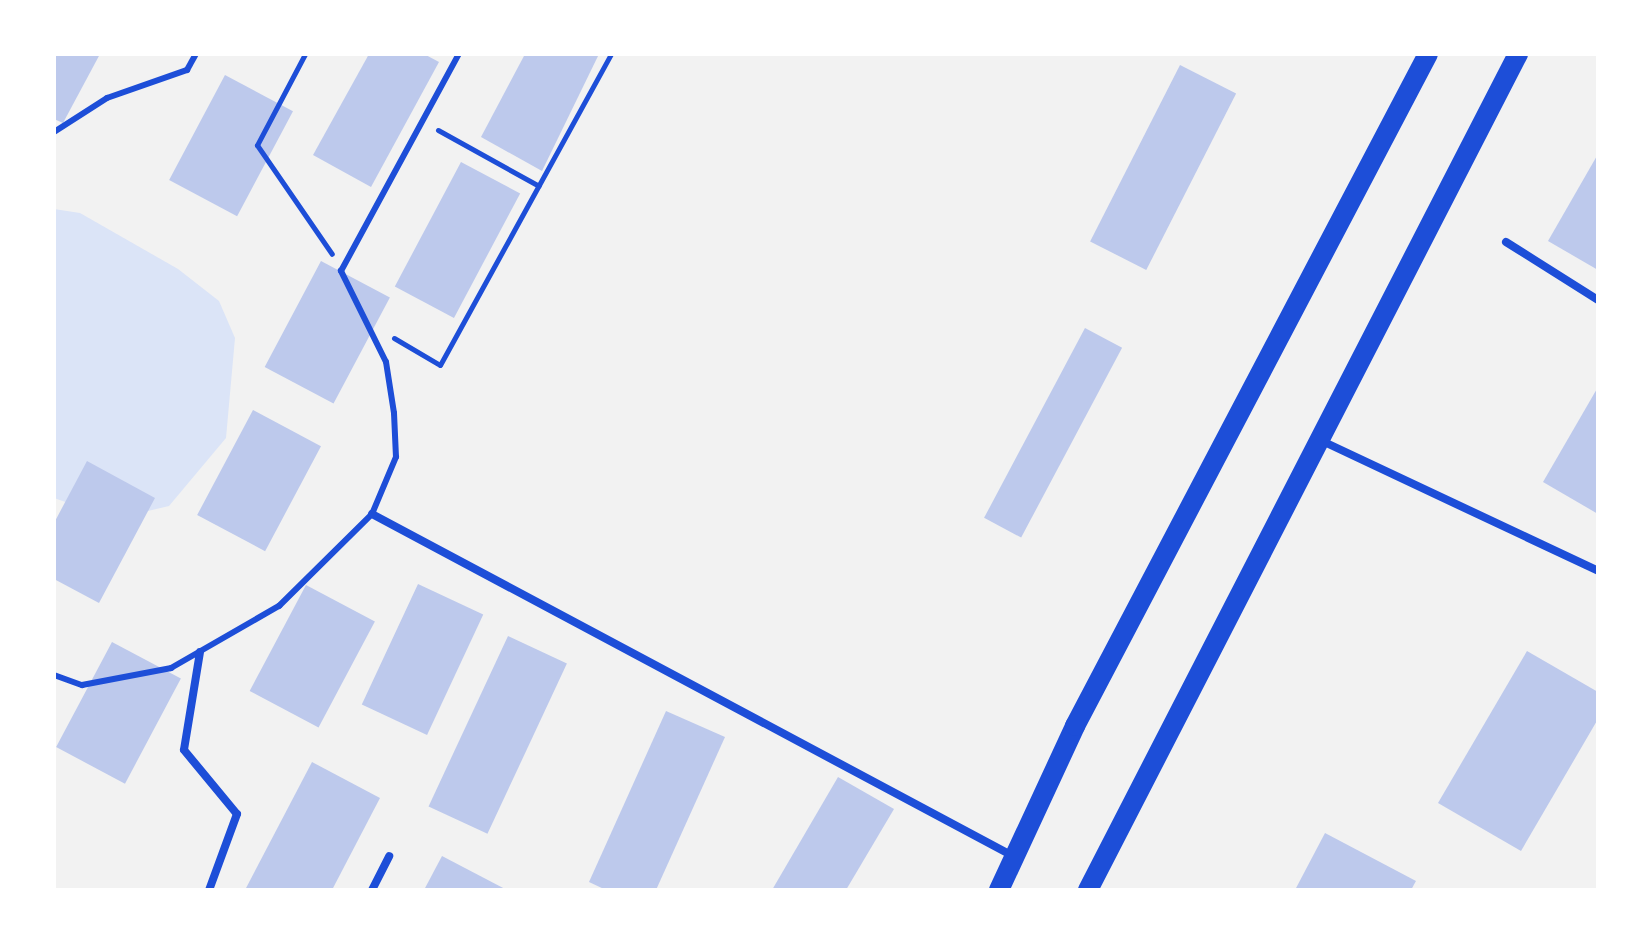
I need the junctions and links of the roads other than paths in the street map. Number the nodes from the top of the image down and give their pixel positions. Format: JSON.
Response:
{"nodes":[{"id":1,"x":196,"y":54,"type":"edge"},
{"id":2,"x":459,"y":54,"type":"edge"},
{"id":3,"x":1428,"y":54,"type":"edge"},
{"id":4,"x":1518,"y":54,"type":"edge"},
{"id":5,"x":54,"y":132,"type":"edge"},
{"id":6,"x":1506,"y":242,"type":"dead end"},
{"id":7,"x":1598,"y":300,"type":"edge"},
{"id":8,"x":1319,"y":439,"type":"junction"},
{"id":9,"x":372,"y":514,"type":"junction"},
{"id":10,"x":1598,"y":571,"type":"edge"},
{"id":11,"x":200,"y":652,"type":"junction"},
{"id":12,"x":54,"y":675,"type":"edge"},
{"id":13,"x":389,"y":856,"type":"dead end"},
{"id":14,"x":1014,"y":857,"type":"junction"},
{"id":15,"x":209,"y":890,"type":"edge"},
{"id":16,"x":372,"y":890,"type":"edge"},
{"id":17,"x":999,"y":890,"type":"edge"},
{"id":18,"x":1088,"y":890,"type":"edge"}],
"edges":[{"from":1,"to":5,"type":"lane"},
{"from":2,"to":9,"type":"lane"},
{"from":3,"to":14,"type":"main road"},
{"from":4,"to":8,"type":"main road"},
{"from":6,"to":7,"type":"street"},
{"from":8,"to":10,"type":"street"},
{"from":8,"to":18,"type":"main road"},
{"from":9,"to":11,"type":"lane"},
{"from":9,"to":14,"type":"street"},
{"from":11,"to":12,"type":"lane"},
{"from":11,"to":15,"type":"street"},
{"from":13,"to":16,"type":"street"},
{"from":14,"to":17,"type":"main road"}]}
